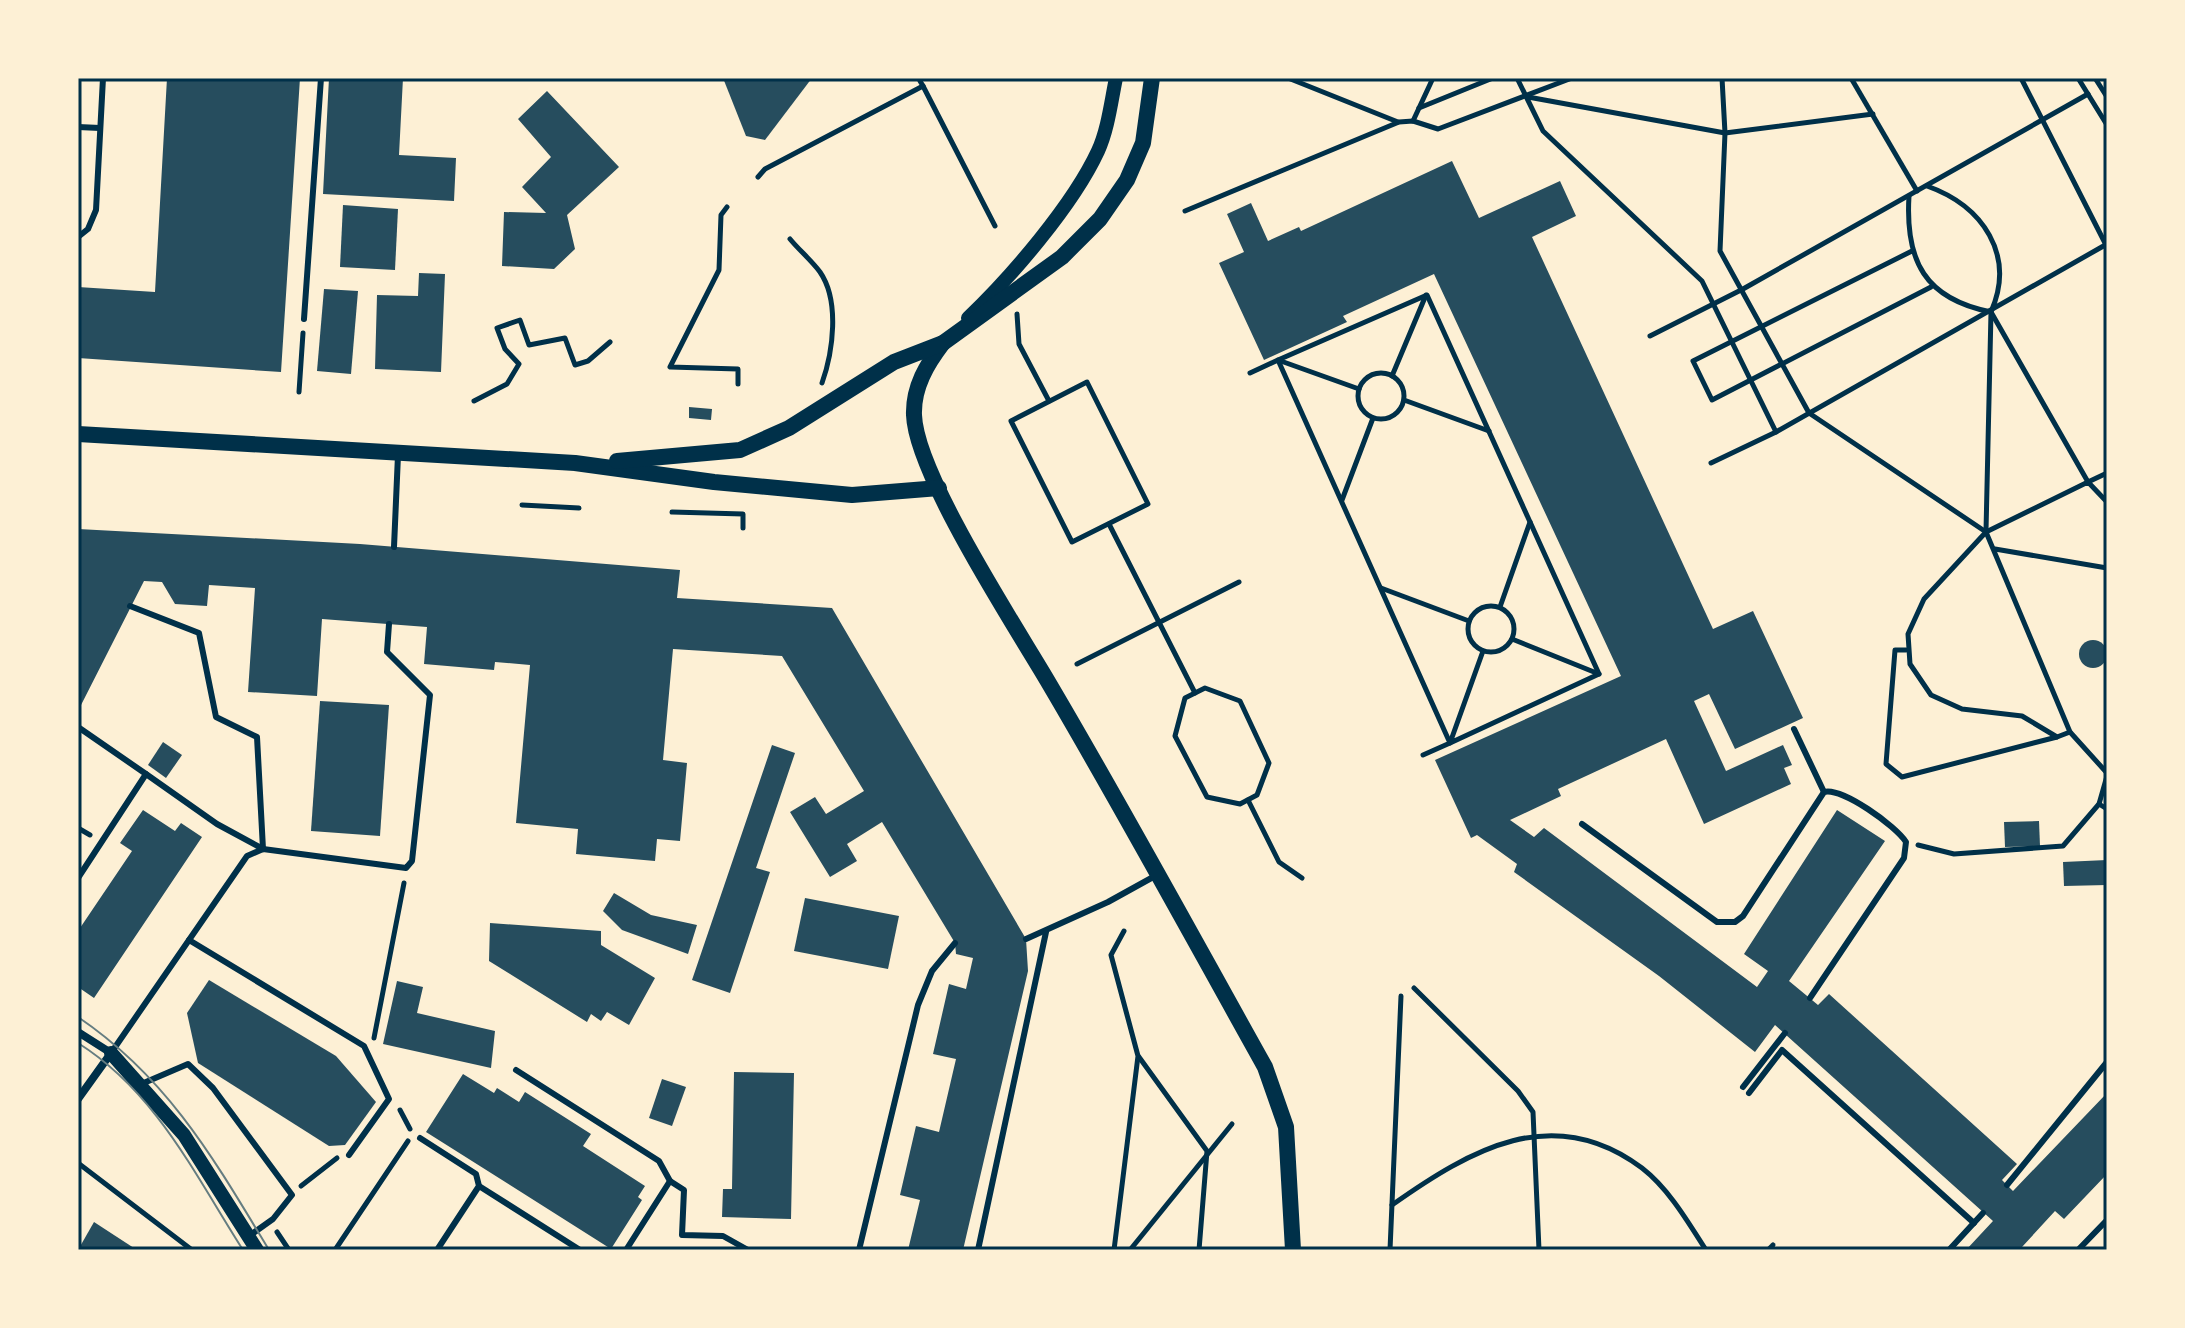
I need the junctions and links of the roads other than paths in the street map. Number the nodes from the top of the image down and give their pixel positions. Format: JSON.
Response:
{"nodes":[{"id":1,"x":103,"y":78,"type":"edge"},
{"id":2,"x":321,"y":78,"type":"edge"},
{"id":3,"x":1116,"y":78,"type":"edge"},
{"id":4,"x":1152,"y":78,"type":"edge"},
{"id":5,"x":78,"y":127,"type":"edge"},
{"id":6,"x":100,"y":128,"type":"junction"},
{"id":7,"x":78,"y":237,"type":"edge"},
{"id":8,"x":304,"y":319,"type":"road end"},
{"id":9,"x":943,"y":343,"type":"junction"},
{"id":10,"x":78,"y":434,"type":"edge"},
{"id":11,"x":398,"y":453,"type":"junction"},
{"id":12,"x":575,"y":463,"type":"junction"},
{"id":13,"x":939,"y":488,"type":"junction"},
{"id":14,"x":394,"y":547,"type":"dead end"},
{"id":15,"x":130,"y":606,"type":"dead end"},
{"id":16,"x":389,"y":624,"type":"dead end"},
{"id":17,"x":78,"y":727,"type":"edge"},
{"id":18,"x":1794,"y":729,"type":"dead end"},
{"id":19,"x":146,"y":774,"type":"junction"},
{"id":20,"x":1824,"y":792,"type":"junction"},
{"id":21,"x":1582,"y":824,"type":"dead end"},
{"id":22,"x":263,"y":849,"type":"junction"},
{"id":23,"x":1158,"y":874,"type":"junction"},
{"id":24,"x":78,"y":878,"type":"edge"},
{"id":25,"x":1046,"y":932,"type":"junction"},
{"id":26,"x":1026,"y":939,"type":"dead end"},
{"id":27,"x":189,"y":940,"type":"junction"},
{"id":28,"x":955,"y":943,"type":"dead end"},
{"id":29,"x":1810,"y":998,"type":"dead end"},
{"id":30,"x":78,"y":1032,"type":"edge"},
{"id":31,"x":1785,"y":1033,"type":"dead end"},
{"id":32,"x":111,"y":1053,"type":"junction"},
{"id":33,"x":2107,"y":1062,"type":"edge"},
{"id":34,"x":516,"y":1070,"type":"dead end"},
{"id":35,"x":1753,"y":1073,"type":"junction"},
{"id":36,"x":1760,"y":1079,"type":"junction"},
{"id":37,"x":139,"y":1085,"type":"junction"},
{"id":38,"x":1743,"y":1087,"type":"dead end"},
{"id":39,"x":1749,"y":1093,"type":"dead end"},
{"id":40,"x":78,"y":1099,"type":"edge"},
{"id":41,"x":420,"y":1138,"type":"dead end"},
{"id":42,"x":349,"y":1155,"type":"road end"},
{"id":43,"x":670,"y":1181,"type":"junction"},
{"id":44,"x":2007,"y":1185,"type":"dead end"},
{"id":45,"x":479,"y":1186,"type":"junction"},
{"id":46,"x":1983,"y":1213,"type":"dead end"},
{"id":47,"x":2107,"y":1220,"type":"edge"},
{"id":48,"x":1974,"y":1223,"type":"junction"},
{"id":49,"x":249,"y":1236,"type":"junction"},
{"id":50,"x":257,"y":1250,"type":"edge"},
{"id":51,"x":437,"y":1250,"type":"edge"},
{"id":52,"x":580,"y":1250,"type":"edge"},
{"id":53,"x":626,"y":1250,"type":"edge"},
{"id":54,"x":748,"y":1250,"type":"edge"},
{"id":55,"x":859,"y":1250,"type":"edge"},
{"id":56,"x":978,"y":1250,"type":"edge"},
{"id":57,"x":1293,"y":1250,"type":"edge"},
{"id":58,"x":1949,"y":1250,"type":"edge"},
{"id":59,"x":2078,"y":1250,"type":"edge"}],
"edges":[{"from":1,"to":6,"type":"lane"},
{"from":2,"to":8,"type":"lane"},
{"from":3,"to":9,"type":"street"},
{"from":4,"to":9,"type":"main road"},
{"from":5,"to":6,"type":"lane"},
{"from":6,"to":7,"type":"lane"},
{"from":9,"to":12,"type":"main road"},
{"from":9,"to":13,"type":"main road"},
{"from":10,"to":11,"type":"main road"},
{"from":11,"to":12,"type":"main road"},
{"from":11,"to":14,"type":"lane"},
{"from":12,"to":13,"type":"main road"},
{"from":13,"to":23,"type":"main road"},
{"from":15,"to":22,"type":"lane"},
{"from":16,"to":22,"type":"lane"},
{"from":17,"to":19,"type":"lane"},
{"from":18,"to":20,"type":"lane"},
{"from":19,"to":22,"type":"lane"},
{"from":19,"to":24,"type":"lane"},
{"from":20,"to":21,"type":"lane"},
{"from":20,"to":29,"type":"lane"},
{"from":22,"to":27,"type":"lane"},
{"from":23,"to":25,"type":"lane"},
{"from":23,"to":57,"type":"main road"},
{"from":25,"to":26,"type":"lane"},
{"from":25,"to":56,"type":"lane"},
{"from":27,"to":32,"type":"lane"},
{"from":27,"to":42,"type":"lane"},
{"from":28,"to":55,"type":"lane"},
{"from":30,"to":32,"type":"street"},
{"from":31,"to":35,"type":"lane"},
{"from":32,"to":37,"type":"street"},
{"from":32,"to":40,"type":"street"},
{"from":33,"to":44,"type":"lane"},
{"from":34,"to":43,"type":"lane"},
{"from":35,"to":36,"type":"lane"},
{"from":35,"to":38,"type":"lane"},
{"from":36,"to":39,"type":"lane"},
{"from":36,"to":48,"type":"lane"},
{"from":37,"to":49,"type":"street"},
{"from":37,"to":49,"type":"lane"},
{"from":41,"to":45,"type":"lane"},
{"from":43,"to":53,"type":"lane"},
{"from":43,"to":54,"type":"lane"},
{"from":45,"to":51,"type":"lane"},
{"from":45,"to":52,"type":"lane"},
{"from":46,"to":48,"type":"lane"},
{"from":47,"to":59,"type":"lane"},
{"from":48,"to":58,"type":"lane"},
{"from":49,"to":50,"type":"street"}]}
